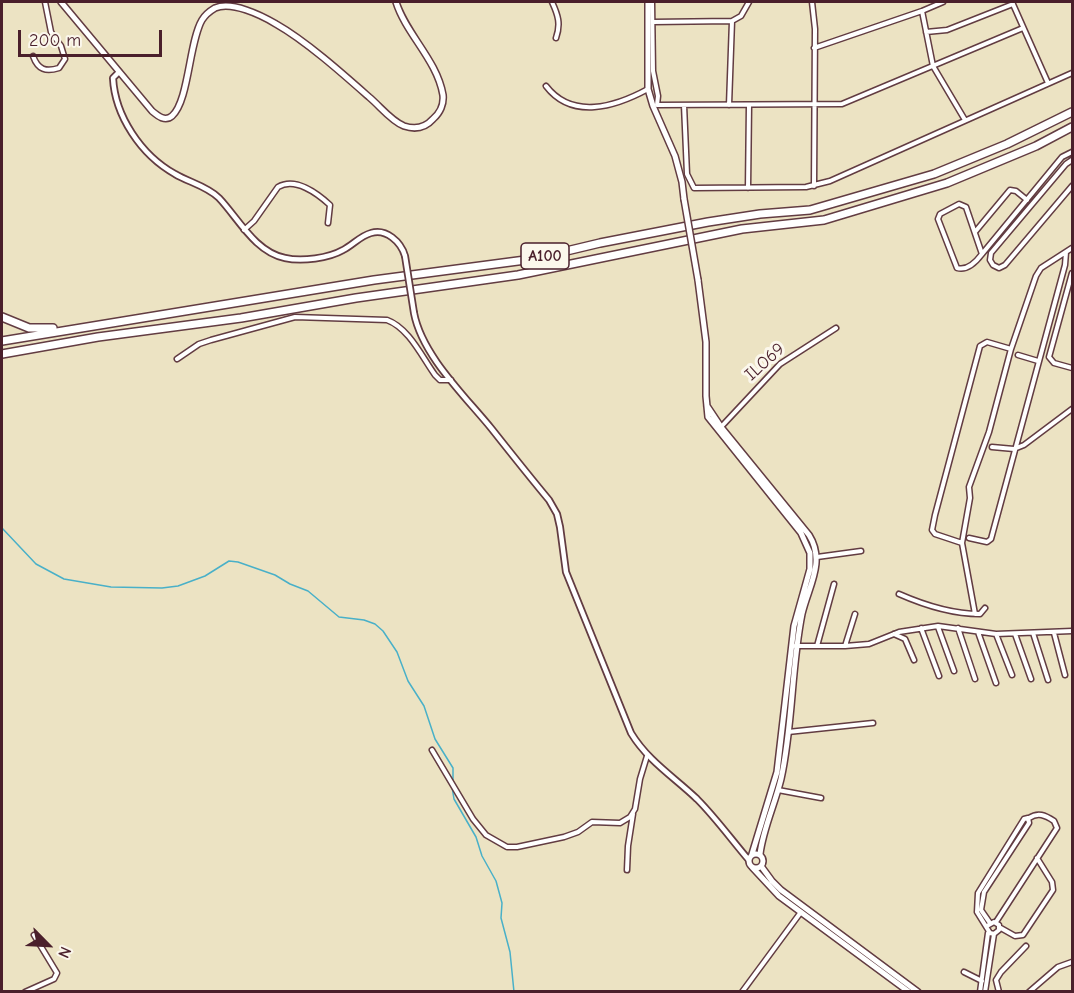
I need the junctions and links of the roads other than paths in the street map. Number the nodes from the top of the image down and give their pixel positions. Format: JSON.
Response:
{"nodes":[{"id":1,"x":45,"y":2,"type":"edge"},
{"id":2,"x":61,"y":2,"type":"edge"},
{"id":3,"x":396,"y":2,"type":"edge"},
{"id":4,"x":552,"y":2,"type":"edge"},
{"id":5,"x":648,"y":2,"type":"edge"},
{"id":6,"x":652,"y":2,"type":"edge"},
{"id":7,"x":749,"y":2,"type":"edge"},
{"id":8,"x":812,"y":2,"type":"edge"},
{"id":9,"x":943,"y":2,"type":"edge"},
{"id":10,"x":1013,"y":3,"type":"edge"},
{"id":11,"x":922,"y":11,"type":"junction"},
{"id":12,"x":732,"y":21,"type":"junction"},
{"id":13,"x":653,"y":22,"type":"junction"},
{"id":14,"x":1023,"y":28,"type":"junction"},
{"id":15,"x":926,"y":32,"type":"junction"},
{"id":16,"x":556,"y":38,"type":"dead end"},
{"id":17,"x":814,"y":48,"type":"junction"},
{"id":18,"x":33,"y":56,"type":"dead end"},
{"id":19,"x":933,"y":66,"type":"junction"},
{"id":20,"x":119,"y":72,"type":"junction"},
{"id":21,"x":1072,"y":73,"type":"edge"},
{"id":22,"x":1048,"y":83,"type":"junction"},
{"id":23,"x":546,"y":86,"type":"dead end"},
{"id":24,"x":648,"y":89,"type":"junction"},
{"id":25,"x":657,"y":105,"type":"junction"},
{"id":26,"x":684,"y":105,"type":"junction"},
{"id":27,"x":729,"y":105,"type":"junction"},
{"id":28,"x":749,"y":105,"type":"junction"},
{"id":29,"x":814,"y":105,"type":"junction"},
{"id":30,"x":655,"y":111,"type":"junction"},
{"id":31,"x":1072,"y":112,"type":"edge"},
{"id":32,"x":964,"y":120,"type":"junction"},
{"id":33,"x":1072,"y":127,"type":"edge"},
{"id":34,"x":1072,"y":152,"type":"edge"},
{"id":35,"x":1067,"y":154,"type":"junction"},
{"id":36,"x":1072,"y":159,"type":"edge"},
{"id":37,"x":814,"y":186,"type":"junction"},
{"id":38,"x":1072,"y":186,"type":"edge"},
{"id":39,"x":748,"y":188,"type":"junction"},
{"id":40,"x":1027,"y":200,"type":"junction"},
{"id":41,"x":328,"y":223,"type":"dead end"},
{"id":42,"x":244,"y":230,"type":"junction"},
{"id":43,"x":975,"y":232,"type":"junction"},
{"id":44,"x":1072,"y":248,"type":"edge"},
{"id":45,"x":1066,"y":252,"type":"junction"},
{"id":46,"x":982,"y":254,"type":"junction"},
{"id":47,"x":1072,"y":273,"type":"edge"},
{"id":48,"x":2,"y":317,"type":"edge"},
{"id":49,"x":94,"y":325,"type":"junction"},
{"id":50,"x":836,"y":328,"type":"dead end"},
{"id":51,"x":2,"y":340,"type":"edge"},
{"id":52,"x":1011,"y":349,"type":"junction"},
{"id":53,"x":2,"y":354,"type":"edge"},
{"id":54,"x":1018,"y":355,"type":"dead end"},
{"id":55,"x":177,"y":359,"type":"dead end"},
{"id":56,"x":1038,"y":361,"type":"junction"},
{"id":57,"x":1072,"y":366,"type":"edge"},
{"id":58,"x":451,"y":380,"type":"junction"},
{"id":59,"x":706,"y":404,"type":"junction"},
{"id":60,"x":1072,"y":409,"type":"edge"},
{"id":61,"x":721,"y":426,"type":"junction"},
{"id":62,"x":992,"y":447,"type":"dead end"},
{"id":63,"x":1014,"y":449,"type":"junction"},
{"id":64,"x":969,"y":538,"type":"dead end"},
{"id":65,"x":962,"y":543,"type":"junction"},
{"id":66,"x":861,"y":551,"type":"dead end"},
{"id":67,"x":817,"y":557,"type":"junction"},
{"id":68,"x":834,"y":584,"type":"dead end"},
{"id":69,"x":899,"y":594,"type":"dead end"},
{"id":70,"x":985,"y":608,"type":"dead end"},
{"id":71,"x":855,"y":614,"type":"dead end"},
{"id":72,"x":975,"y":614,"type":"junction"},
{"id":73,"x":938,"y":626,"type":"junction"},
{"id":74,"x":921,"y":628,"type":"junction"},
{"id":75,"x":958,"y":628,"type":"junction"},
{"id":76,"x":1072,"y":631,"type":"edge"},
{"id":77,"x":977,"y":632,"type":"junction"},
{"id":78,"x":1033,"y":633,"type":"junction"},
{"id":79,"x":1054,"y":633,"type":"junction"},
{"id":80,"x":893,"y":634,"type":"junction"},
{"id":81,"x":996,"y":634,"type":"junction"},
{"id":82,"x":1016,"y":634,"type":"junction"},
{"id":83,"x":794,"y":646,"type":"junction"},
{"id":84,"x":817,"y":646,"type":"junction"},
{"id":85,"x":845,"y":646,"type":"junction"},
{"id":86,"x":914,"y":660,"type":"dead end"},
{"id":87,"x":954,"y":671,"type":"dead end"},
{"id":88,"x":1012,"y":675,"type":"dead end"},
{"id":89,"x":1065,"y":675,"type":"dead end"},
{"id":90,"x":939,"y":676,"type":"dead end"},
{"id":91,"x":975,"y":679,"type":"dead end"},
{"id":92,"x":1031,"y":680,"type":"dead end"},
{"id":93,"x":1048,"y":680,"type":"dead end"},
{"id":94,"x":996,"y":683,"type":"dead end"},
{"id":95,"x":873,"y":723,"type":"dead end"},
{"id":96,"x":788,"y":732,"type":"junction"},
{"id":97,"x":432,"y":750,"type":"dead end"},
{"id":98,"x":647,"y":756,"type":"junction"},
{"id":99,"x":778,"y":790,"type":"junction"},
{"id":100,"x":821,"y":798,"type":"dead end"},
{"id":101,"x":633,"y":812,"type":"junction"},
{"id":102,"x":760,"y":854,"type":"junction"},
{"id":103,"x":750,"y":857,"type":"junction"},
{"id":104,"x":1037,"y":858,"type":"junction"},
{"id":105,"x":761,"y":866,"type":"junction"},
{"id":106,"x":752,"y":867,"type":"junction"},
{"id":107,"x":627,"y":870,"type":"dead end"},
{"id":108,"x":801,"y":912,"type":"junction"},
{"id":109,"x":996,"y":922,"type":"junction"},
{"id":110,"x":988,"y":924,"type":"junction"},
{"id":111,"x":999,"y":927,"type":"junction"},
{"id":112,"x":988,"y":932,"type":"junction"},
{"id":113,"x":34,"y":934,"type":"dead end"},
{"id":114,"x":994,"y":934,"type":"junction"},
{"id":115,"x":1026,"y":946,"type":"dead end"},
{"id":116,"x":1072,"y":962,"type":"edge"},
{"id":117,"x":987,"y":963,"type":"junction"},
{"id":118,"x":964,"y":972,"type":"dead end"},
{"id":119,"x":982,"y":981,"type":"junction"},
{"id":120,"x":25,"y":992,"type":"edge"},
{"id":121,"x":742,"y":992,"type":"edge"},
{"id":122,"x":909,"y":992,"type":"edge"},
{"id":123,"x":918,"y":992,"type":"edge"},
{"id":124,"x":980,"y":992,"type":"edge"},
{"id":125,"x":985,"y":992,"type":"edge"},
{"id":126,"x":999,"y":992,"type":"edge"},
{"id":127,"x":1029,"y":992,"type":"edge"}],
"edges":[{"from":1,"to":18,"type":"street"},
{"from":2,"to":20,"type":"main road"},
{"from":3,"to":20,"type":"main road"},
{"from":4,"to":16,"type":"street"},
{"from":5,"to":24,"type":"main road"},
{"from":6,"to":13,"type":"street"},
{"from":7,"to":12,"type":"street"},
{"from":8,"to":17,"type":"street"},
{"from":9,"to":11,"type":"street"},
{"from":10,"to":14,"type":"street"},
{"from":10,"to":15,"type":"street"},
{"from":11,"to":15,"type":"street"},
{"from":11,"to":17,"type":"street"},
{"from":12,"to":13,"type":"street"},
{"from":12,"to":27,"type":"street"},
{"from":13,"to":25,"type":"street"},
{"from":14,"to":19,"type":"street"},
{"from":14,"to":22,"type":"street"},
{"from":15,"to":19,"type":"street"},
{"from":17,"to":29,"type":"street"},
{"from":19,"to":29,"type":"street"},
{"from":19,"to":32,"type":"street"},
{"from":20,"to":42,"type":"street"},
{"from":21,"to":22,"type":"street"},
{"from":22,"to":32,"type":"street"},
{"from":23,"to":24,"type":"street"},
{"from":24,"to":30,"type":"main road"},
{"from":25,"to":26,"type":"street"},
{"from":25,"to":30,"type":"street"},
{"from":26,"to":27,"type":"street"},
{"from":26,"to":39,"type":"street"},
{"from":27,"to":28,"type":"street"},
{"from":28,"to":29,"type":"street"},
{"from":28,"to":39,"type":"street"},
{"from":29,"to":37,"type":"street"},
{"from":30,"to":59,"type":"main road","bridge":true},
{"from":31,"to":49,"type":"highway","number":"A100"},
{"from":32,"to":37,"type":"street"},
{"from":33,"to":53,"type":"highway","number":"A100"},
{"from":34,"to":35,"type":"street"},
{"from":35,"to":36,"type":"street"},
{"from":35,"to":40,"type":"street"},
{"from":36,"to":38,"type":"street"},
{"from":37,"to":39,"type":"street"},
{"from":40,"to":43,"type":"street"},
{"from":40,"to":46,"type":"street"},
{"from":41,"to":42,"type":"street"},
{"from":42,"to":58,"type":"street","bridge":true},
{"from":43,"to":46,"type":"street"},
{"from":43,"to":46,"type":"street"},
{"from":44,"to":45,"type":"street"},
{"from":45,"to":52,"type":"street"},
{"from":45,"to":56,"type":"street"},
{"from":47,"to":57,"type":"street"},
{"from":48,"to":49,"type":"highway"},
{"from":49,"to":51,"type":"highway","number":"A100"},
{"from":50,"to":61,"type":"street","name":"ILO69"},
{"from":52,"to":65,"type":"street"},
{"from":52,"to":65,"type":"street"},
{"from":54,"to":56,"type":"street"},
{"from":55,"to":58,"type":"street"},
{"from":56,"to":63,"type":"street"},
{"from":58,"to":98,"type":"street"},
{"from":59,"to":61,"type":"main road"},
{"from":59,"to":83,"type":"main road"},
{"from":60,"to":63,"type":"street"},
{"from":61,"to":67,"type":"main road"},
{"from":62,"to":63,"type":"street"},
{"from":63,"to":64,"type":"street"},
{"from":65,"to":72,"type":"street"},
{"from":66,"to":67,"type":"street"},
{"from":67,"to":83,"type":"main road"},
{"from":68,"to":84,"type":"street"},
{"from":69,"to":72,"type":"street"},
{"from":70,"to":72,"type":"street"},
{"from":71,"to":85,"type":"street"},
{"from":73,"to":74,"type":"street"},
{"from":73,"to":75,"type":"street"},
{"from":73,"to":87,"type":"street"},
{"from":74,"to":80,"type":"street"},
{"from":74,"to":90,"type":"street"},
{"from":75,"to":77,"type":"street"},
{"from":75,"to":91,"type":"street"},
{"from":76,"to":79,"type":"street"},
{"from":77,"to":81,"type":"street"},
{"from":77,"to":94,"type":"street"},
{"from":78,"to":79,"type":"street"},
{"from":78,"to":82,"type":"street"},
{"from":78,"to":93,"type":"street"},
{"from":79,"to":89,"type":"street"},
{"from":80,"to":85,"type":"street"},
{"from":80,"to":86,"type":"street"},
{"from":81,"to":82,"type":"street"},
{"from":81,"to":88,"type":"street"},
{"from":82,"to":92,"type":"street"},
{"from":83,"to":84,"type":"street"},
{"from":83,"to":96,"type":"main road"},
{"from":83,"to":103,"type":"main road"},
{"from":84,"to":85,"type":"street"},
{"from":95,"to":96,"type":"street"},
{"from":96,"to":99,"type":"main road"},
{"from":97,"to":101,"type":"street"},
{"from":98,"to":101,"type":"street"},
{"from":98,"to":103,"type":"street"},
{"from":99,"to":100,"type":"street"},
{"from":99,"to":102,"type":"main road"},
{"from":101,"to":107,"type":"street"},
{"from":102,"to":103,"type":"main road"},
{"from":102,"to":105,"type":"main road"},
{"from":103,"to":106,"type":"main road"},
{"from":104,"to":109,"type":"street"},
{"from":104,"to":110,"type":"street"},
{"from":104,"to":111,"type":"street"},
{"from":105,"to":106,"type":"main road"},
{"from":105,"to":123,"type":"main road"},
{"from":106,"to":108,"type":"main road"},
{"from":108,"to":121,"type":"street"},
{"from":108,"to":122,"type":"main road"},
{"from":109,"to":110,"type":"street"},
{"from":109,"to":111,"type":"street"},
{"from":110,"to":112,"type":"street"},
{"from":111,"to":114,"type":"street"},
{"from":112,"to":114,"type":"street"},
{"from":112,"to":117,"type":"street"},
{"from":113,"to":120,"type":"street"},
{"from":114,"to":117,"type":"street"},
{"from":115,"to":126,"type":"street"},
{"from":116,"to":127,"type":"street"},
{"from":117,"to":119,"type":"street"},
{"from":117,"to":125,"type":"street"},
{"from":118,"to":119,"type":"street"},
{"from":119,"to":124,"type":"street"}]}
